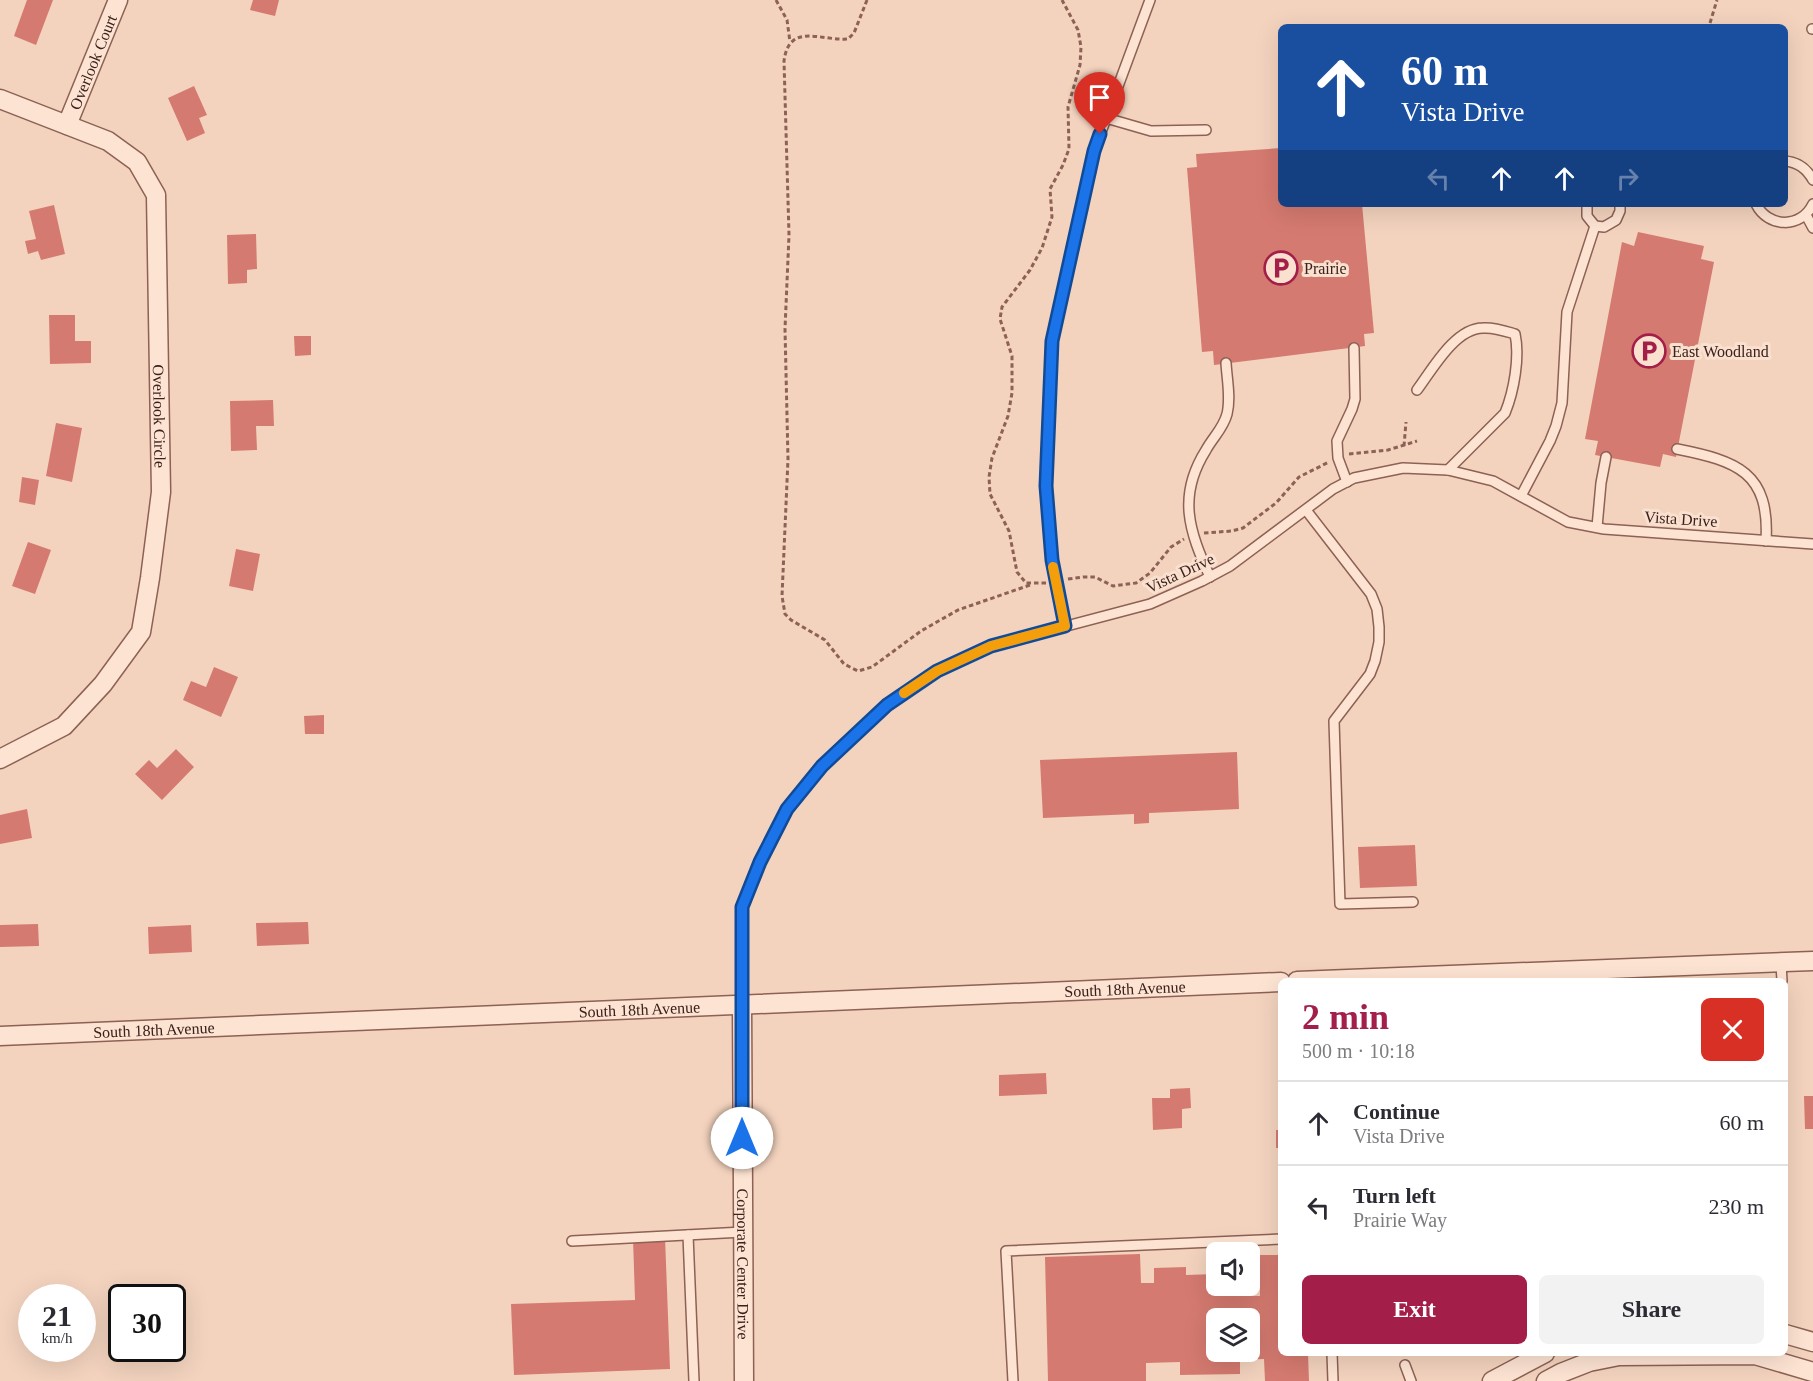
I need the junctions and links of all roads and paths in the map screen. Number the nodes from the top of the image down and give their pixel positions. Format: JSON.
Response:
{"nodes":[{"id":1,"x":118,"y":0,"type":"edge"},
{"id":2,"x":776,"y":0,"type":"edge"},
{"id":3,"x":867,"y":0,"type":"edge"},
{"id":4,"x":1062,"y":0,"type":"edge"},
{"id":5,"x":1150,"y":0,"type":"edge"},
{"id":6,"x":1717,"y":0,"type":"edge"},
{"id":7,"x":1710,"y":23,"type":"dead end"},
{"id":8,"x":790,"y":42,"type":"junction"},
{"id":9,"x":0,"y":99,"type":"edge"},
{"id":10,"x":1106,"y":118,"type":"junction"},
{"id":11,"x":67,"y":125,"type":"junction"},
{"id":12,"x":1206,"y":130,"type":"dead end"},
{"id":13,"x":1788,"y":162,"type":"edge"},
{"id":14,"x":1813,"y":180,"type":"edge"},
{"id":15,"x":1813,"y":204,"type":"edge"},
{"id":16,"x":1587,"y":207,"type":"edge"},
{"id":17,"x":1620,"y":207,"type":"edge"},
{"id":18,"x":1758,"y":207,"type":"edge"},
{"id":19,"x":1806,"y":215,"type":"junction"},
{"id":20,"x":1595,"y":226,"type":"junction"},
{"id":21,"x":1813,"y":228,"type":"edge"},
{"id":22,"x":1354,"y":348,"type":"dead end"},
{"id":23,"x":1226,"y":363,"type":"dead end"},
{"id":24,"x":1417,"y":390,"type":"dead end"},
{"id":25,"x":1406,"y":422,"type":"dead end"},
{"id":26,"x":1417,"y":441,"type":"dead end"},
{"id":27,"x":1404,"y":446,"type":"junction"},
{"id":28,"x":1677,"y":449,"type":"dead end"},
{"id":29,"x":1606,"y":457,"type":"dead end"},
{"id":30,"x":1338,"y":458,"type":"junction"},
{"id":31,"x":1448,"y":470,"type":"junction"},
{"id":32,"x":1347,"y":482,"type":"junction"},
{"id":33,"x":1521,"y":496,"type":"junction"},
{"id":34,"x":1306,"y":510,"type":"junction"},
{"id":35,"x":1597,"y":527,"type":"junction"},
{"id":36,"x":1193,"y":536,"type":"junction"},
{"id":37,"x":1766,"y":541,"type":"junction"},
{"id":38,"x":1813,"y":544,"type":"edge"},
{"id":39,"x":1210,"y":577,"type":"junction"},
{"id":40,"x":1056,"y":582,"type":"junction"},
{"id":41,"x":1031,"y":584,"type":"junction"},
{"id":42,"x":1065,"y":626,"type":"junction"},
{"id":43,"x":0,"y":759,"type":"edge"},
{"id":44,"x":1413,"y":902,"type":"dead end"},
{"id":45,"x":1813,"y":961,"type":"edge"},
{"id":46,"x":1782,"y":972,"type":"edge"},
{"id":47,"x":1610,"y":975,"type":"edge"},
{"id":48,"x":1454,"y":978,"type":"edge"},
{"id":49,"x":1278,"y":982,"type":"edge"},
{"id":50,"x":742,"y":1003,"type":"junction"},
{"id":51,"x":0,"y":1036,"type":"edge"},
{"id":52,"x":743,"y":1232,"type":"junction"},
{"id":53,"x":688,"y":1235,"type":"junction"},
{"id":54,"x":1278,"y":1239,"type":"edge"},
{"id":55,"x":572,"y":1241,"type":"dead end"},
{"id":56,"x":1788,"y":1335,"type":"edge"},
{"id":57,"x":1813,"y":1342,"type":"edge"},
{"id":58,"x":1332,"y":1356,"type":"edge"},
{"id":59,"x":1539,"y":1356,"type":"edge"},
{"id":60,"x":1619,"y":1356,"type":"edge"},
{"id":61,"x":1761,"y":1356,"type":"edge"},
{"id":62,"x":1405,"y":1365,"type":"dead end"},
{"id":63,"x":1813,"y":1372,"type":"edge"},
{"id":64,"x":694,"y":1381,"type":"edge"},
{"id":65,"x":744,"y":1381,"type":"edge"},
{"id":66,"x":1013,"y":1381,"type":"edge"},
{"id":67,"x":1333,"y":1381,"type":"edge"},
{"id":68,"x":1411,"y":1381,"type":"edge"},
{"id":69,"x":1492,"y":1381,"type":"edge"},
{"id":70,"x":1546,"y":1381,"type":"edge"}],
"edges":[{"from":1,"to":11,"type":"street","name":"Overlook Court"},
{"from":2,"to":8,"type":"path"},
{"from":3,"to":8,"type":"path"},
{"from":4,"to":41,"type":"path"},
{"from":5,"to":10,"type":"lane"},
{"from":6,"to":7,"type":"path"},
{"from":8,"to":41,"type":"path"},
{"from":9,"to":11,"type":"street","name":"Overlook Circle"},
{"from":10,"to":12,"type":"lane"},
{"from":10,"to":40,"type":"lane"},
{"from":11,"to":43,"type":"street","name":"Overlook Circle"},
{"from":13,"to":14,"type":"lane"},
{"from":15,"to":19,"type":"lane"},
{"from":16,"to":20,"type":"lane"},
{"from":17,"to":20,"type":"lane"},
{"from":18,"to":19,"type":"lane"},
{"from":19,"to":21,"type":"lane"},
{"from":20,"to":33,"type":"lane"},
{"from":22,"to":30,"type":"lane"},
{"from":23,"to":36,"type":"lane"},
{"from":24,"to":31,"type":"lane"},
{"from":25,"to":27,"type":"path"},
{"from":26,"to":27,"type":"path"},
{"from":27,"to":30,"type":"path"},
{"from":28,"to":37,"type":"lane"},
{"from":29,"to":35,"type":"lane"},
{"from":30,"to":32,"type":"lane"},
{"from":30,"to":36,"type":"path"},
{"from":31,"to":32,"type":"lane","name":"Vista Drive"},
{"from":31,"to":33,"type":"lane","name":"Vista Drive"},
{"from":32,"to":34,"type":"lane","name":"Vista Drive"},
{"from":33,"to":35,"type":"lane","name":"Vista Drive"},
{"from":34,"to":39,"type":"lane","name":"Vista Drive"},
{"from":34,"to":44,"type":"lane"},
{"from":35,"to":37,"type":"lane","name":"Vista Drive"},
{"from":36,"to":39,"type":"lane"},
{"from":36,"to":40,"type":"path"},
{"from":37,"to":38,"type":"lane","name":"Vista Drive"},
{"from":39,"to":42,"type":"lane","name":"Vista Drive"},
{"from":40,"to":41,"type":"path"},
{"from":40,"to":42,"type":"lane"},
{"from":42,"to":50,"type":"lane","name":"Vista Drive"},
{"from":45,"to":46,"type":"street"},
{"from":46,"to":47,"type":"street"},
{"from":47,"to":48,"type":"street"},
{"from":49,"to":50,"type":"street","name":"South 18th Avenue"},
{"from":50,"to":51,"type":"street","name":"South 18th Avenue"},
{"from":50,"to":52,"type":"street","name":"Corporate Center Drive"},
{"from":52,"to":53,"type":"lane"},
{"from":52,"to":65,"type":"street","name":"Corporate Center Drive"},
{"from":53,"to":55,"type":"lane"},
{"from":53,"to":64,"type":"lane"},
{"from":54,"to":66,"type":"lane"},
{"from":56,"to":57,"type":"street"},
{"from":58,"to":67,"type":"lane"},
{"from":59,"to":69,"type":"street"},
{"from":60,"to":70,"type":"street"},
{"from":61,"to":63,"type":"street"},
{"from":62,"to":68,"type":"lane"}]}
